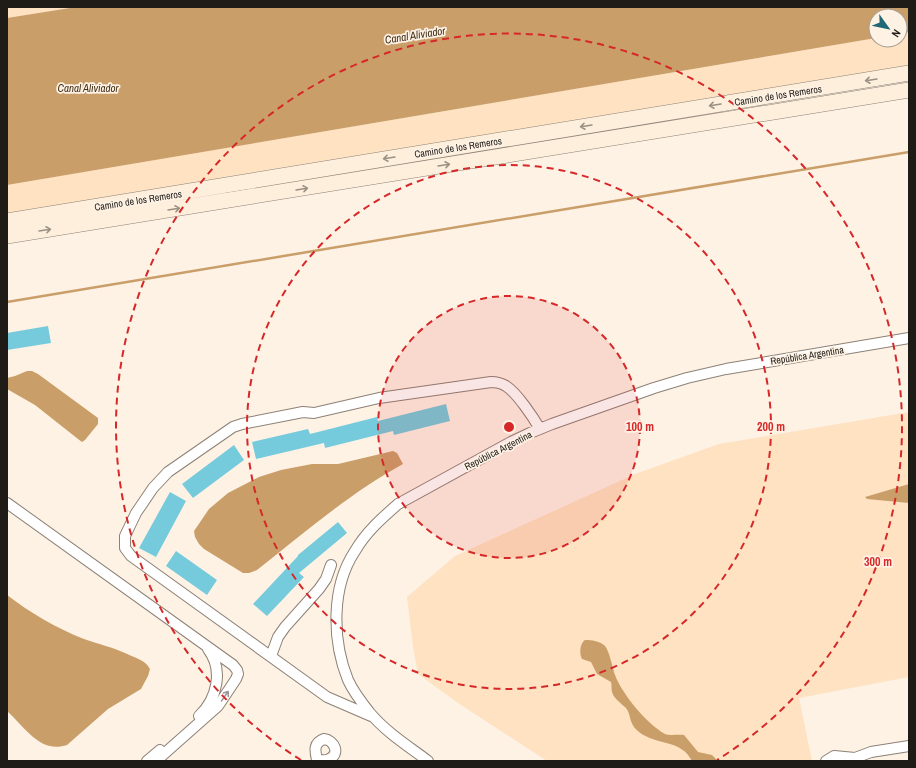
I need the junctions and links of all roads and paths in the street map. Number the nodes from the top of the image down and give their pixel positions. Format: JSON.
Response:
{"nodes":[{"id":1,"x":909,"y":73,"type":"edge"},
{"id":2,"x":909,"y":90,"type":"edge"},
{"id":3,"x":7,"y":221,"type":"edge"},
{"id":4,"x":7,"y":236,"type":"edge"},
{"id":5,"x":909,"y":338,"type":"edge"},
{"id":6,"x":540,"y":429,"type":"junction"},
{"id":7,"x":7,"y":504,"type":"edge"},
{"id":8,"x":331,"y":565,"type":"dead end"},
{"id":9,"x":204,"y":645,"type":"junction"},
{"id":10,"x":271,"y":656,"type":"junction"},
{"id":11,"x":374,"y":717,"type":"junction"},
{"id":12,"x":909,"y":746,"type":"edge"},
{"id":13,"x":855,"y":759,"type":"edge"},
{"id":14,"x":147,"y":761,"type":"edge"},
{"id":15,"x":156,"y":761,"type":"edge"},
{"id":16,"x":428,"y":761,"type":"edge"},
{"id":17,"x":826,"y":761,"type":"edge"}],
"edges":[{"from":1,"to":3,"type":"main road","name":"Camino de los Remeros","one_way":true},
{"from":4,"to":2,"type":"main road","name":"Camino de los Remeros","one_way":true},
{"from":5,"to":6,"type":"street","name":"República Argentina"},
{"from":6,"to":10,"type":"street"},
{"from":6,"to":11,"type":"street","name":"República Argentina"},
{"from":7,"to":9,"type":"street"},
{"from":8,"to":10,"type":"street"},
{"from":9,"to":14,"type":"street"},
{"from":15,"to":9,"type":"street","one_way":true},
{"from":10,"to":11,"type":"street"},
{"from":11,"to":16,"type":"street","name":"República Argentina"},
{"from":12,"to":13,"type":"street"},
{"from":13,"to":17,"type":"street"}]}
